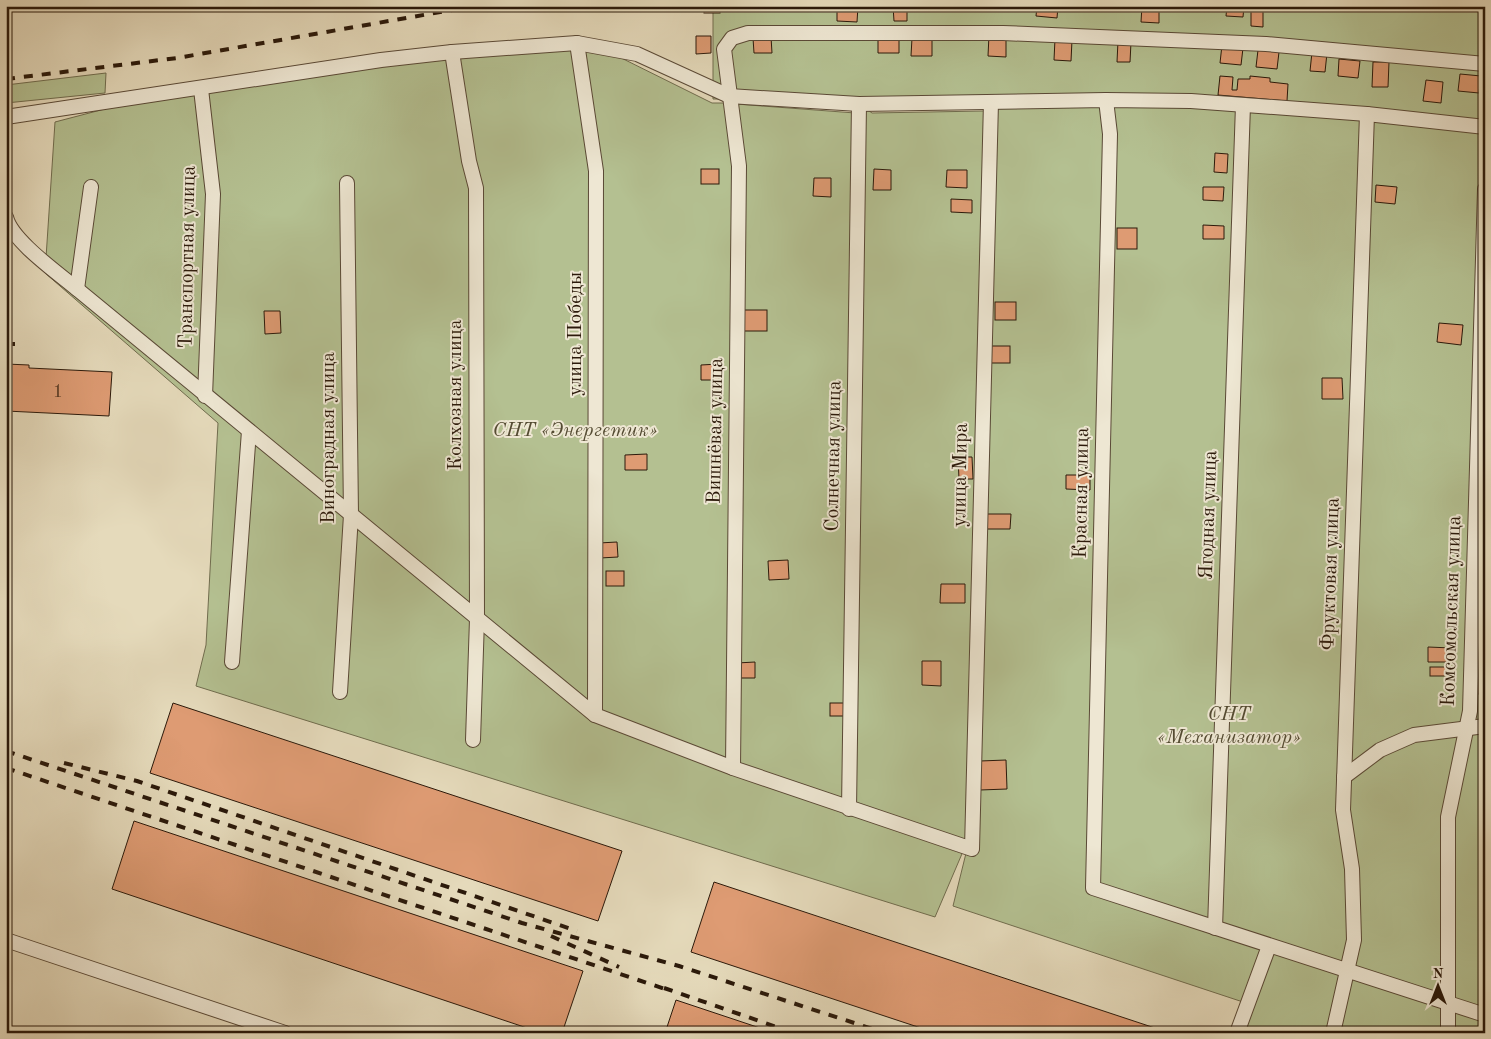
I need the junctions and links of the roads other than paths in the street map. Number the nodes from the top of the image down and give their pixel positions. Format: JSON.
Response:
{"nodes":[{"id":1,"x":578,"y":43,"type":"junction"},
{"id":2,"x":452,"y":52,"type":"junction"},
{"id":3,"x":1485,"y":64,"type":"edge"},
{"id":4,"x":201,"y":89,"type":"junction"},
{"id":5,"x":729,"y":96,"type":"junction"},
{"id":6,"x":1106,"y":100,"type":"junction"},
{"id":7,"x":991,"y":102,"type":"junction"},
{"id":8,"x":859,"y":104,"type":"junction"},
{"id":9,"x":1243,"y":104,"type":"junction"},
{"id":10,"x":1367,"y":114,"type":"junction"},
{"id":11,"x":6,"y":117,"type":"edge"},
{"id":12,"x":1485,"y":127,"type":"edge"},
{"id":13,"x":347,"y":183,"type":"dead end"},
{"id":14,"x":91,"y":187,"type":"dead end"},
{"id":15,"x":1485,"y":189,"type":"edge"},
{"id":16,"x":6,"y":216,"type":"edge"},
{"id":17,"x":77,"y":289,"type":"junction"},
{"id":18,"x":205,"y":396,"type":"junction"},
{"id":19,"x":249,"y":431,"type":"junction"},
{"id":20,"x":351,"y":515,"type":"junction"},
{"id":21,"x":477,"y":619,"type":"junction"},
{"id":22,"x":232,"y":662,"type":"dead end"},
{"id":23,"x":340,"y":692,"type":"dead end"},
{"id":24,"x":595,"y":715,"type":"junction"},
{"id":25,"x":1485,"y":726,"type":"edge"},
{"id":26,"x":1467,"y":728,"type":"junction"},
{"id":27,"x":473,"y":740,"type":"dead end"},
{"id":28,"x":733,"y":768,"type":"junction"},
{"id":29,"x":1344,"y":776,"type":"junction"},
{"id":30,"x":849,"y":809,"type":"junction"},
{"id":31,"x":1215,"y":928,"type":"junction"},
{"id":32,"x":6,"y":940,"type":"edge"},
{"id":33,"x":1269,"y":946,"type":"junction"},
{"id":34,"x":1346,"y":970,"type":"junction"},
{"id":35,"x":1447,"y":1003,"type":"junction"},
{"id":36,"x":1485,"y":1015,"type":"edge"},
{"id":37,"x":285,"y":1033,"type":"edge"},
{"id":38,"x":1237,"y":1033,"type":"edge"},
{"id":39,"x":1333,"y":1033,"type":"edge"},
{"id":40,"x":1448,"y":1033,"type":"edge"}],
"edges":[{"from":1,"to":2,"type":"street"},
{"from":1,"to":5,"type":"street"},
{"from":1,"to":24,"type":"street","name":"улица Победы"},
{"from":2,"to":4,"type":"street"},
{"from":2,"to":21,"type":"street","name":"Колхозная улица"},
{"from":3,"to":5,"type":"street"},
{"from":4,"to":11,"type":"street"},
{"from":4,"to":18,"type":"street","name":"Транспортная улица"},
{"from":5,"to":8,"type":"street"},
{"from":5,"to":28,"type":"street","name":"Вишнёвая улица"},
{"from":6,"to":7,"type":"street"},
{"from":6,"to":9,"type":"street"},
{"from":6,"to":31,"type":"street","name":"Красная улица"},
{"from":7,"to":8,"type":"street"},
{"from":7,"to":30,"type":"street","name":"улица Мира"},
{"from":8,"to":30,"type":"street","name":"Солнечная улица"},
{"from":9,"to":10,"type":"street"},
{"from":9,"to":31,"type":"street","name":"Ягодная улица"},
{"from":10,"to":12,"type":"street"},
{"from":10,"to":29,"type":"street","name":"Фруктовая улица"},
{"from":13,"to":20,"type":"street","name":"Виноградная улица"},
{"from":14,"to":17,"type":"street"},
{"from":15,"to":26,"type":"street","name":"Комсомольская улица"},
{"from":16,"to":17,"type":"street"},
{"from":17,"to":18,"type":"street"},
{"from":18,"to":19,"type":"street"},
{"from":19,"to":20,"type":"street"},
{"from":19,"to":22,"type":"street"},
{"from":20,"to":21,"type":"street"},
{"from":20,"to":23,"type":"street","name":"Виноградная улица"},
{"from":21,"to":24,"type":"street"},
{"from":21,"to":27,"type":"street","name":"Колхозная улица"},
{"from":24,"to":28,"type":"street"},
{"from":25,"to":26,"type":"street"},
{"from":26,"to":29,"type":"street"},
{"from":26,"to":35,"type":"street","name":"Комсомольская улица"},
{"from":28,"to":30,"type":"street"},
{"from":29,"to":34,"type":"street","name":"Фруктовая улица"},
{"from":31,"to":33,"type":"street"},
{"from":32,"to":37,"type":"street"},
{"from":33,"to":34,"type":"street"},
{"from":33,"to":38,"type":"street"},
{"from":34,"to":35,"type":"street"},
{"from":34,"to":39,"type":"street","name":"Фруктовая улица"},
{"from":35,"to":36,"type":"street"},
{"from":35,"to":40,"type":"street","name":"Комсомольская улица"}]}
